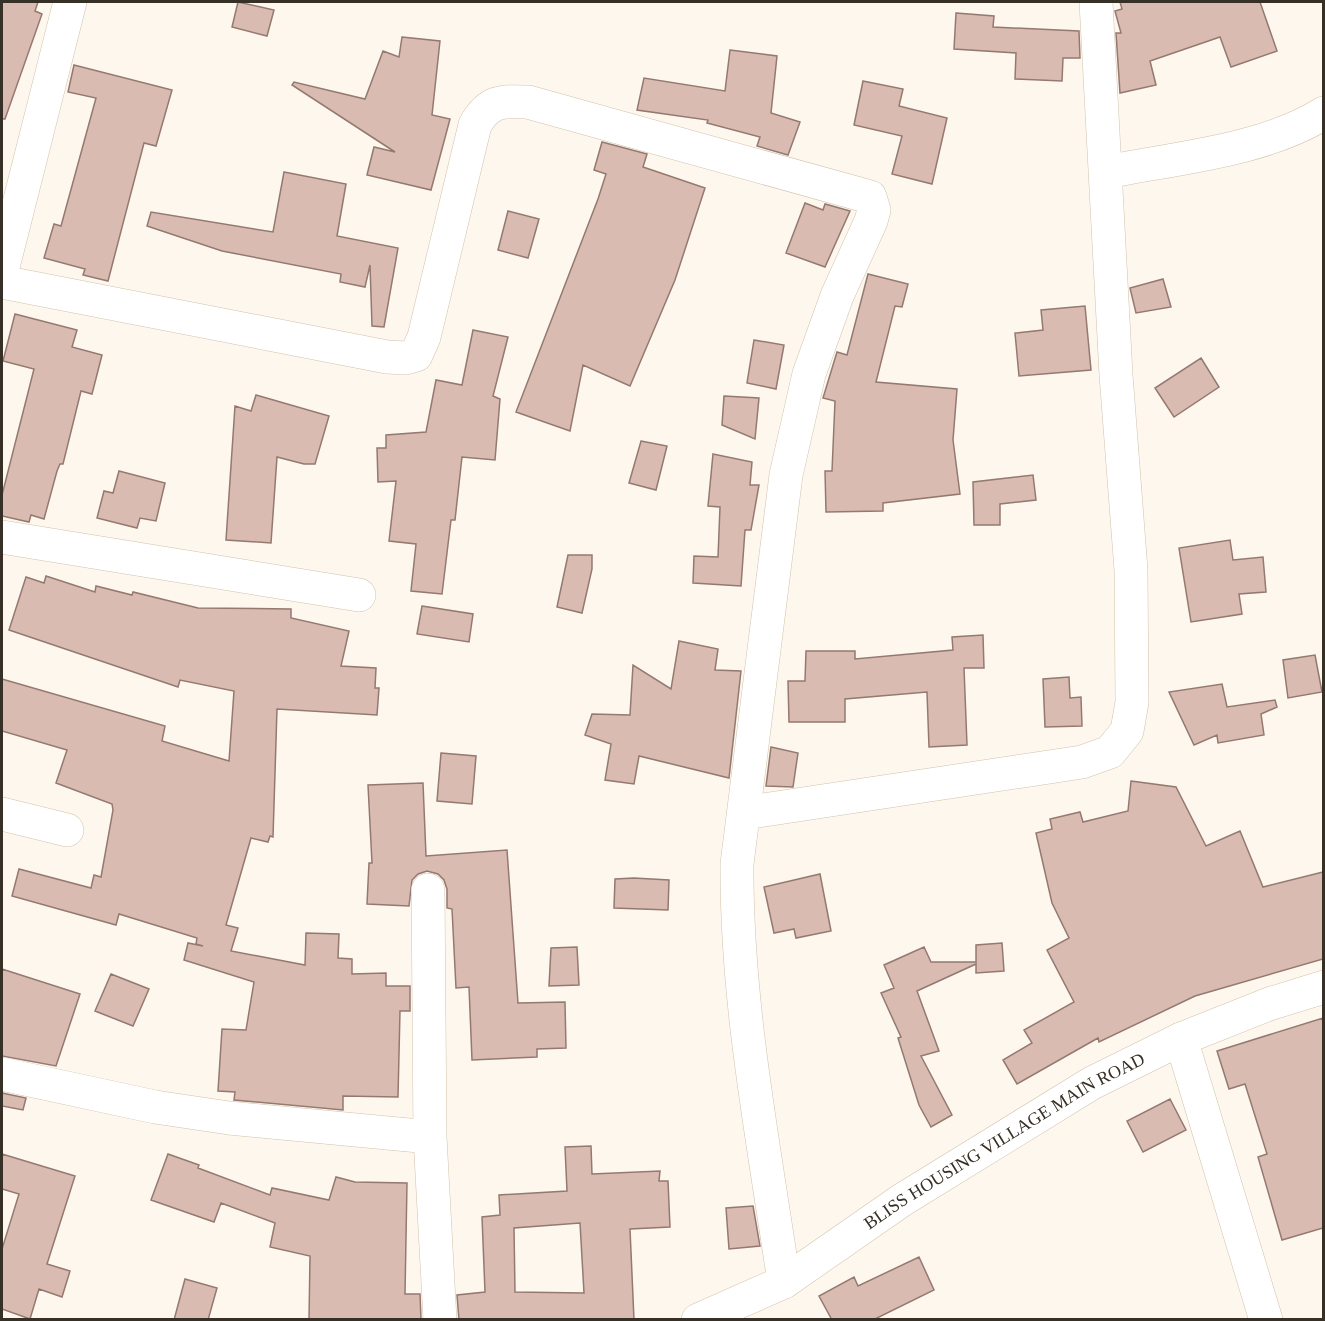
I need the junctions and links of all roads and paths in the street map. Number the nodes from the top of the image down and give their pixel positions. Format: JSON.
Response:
{"nodes":[{"id":1,"x":70,"y":2,"type":"edge"},
{"id":2,"x":1096,"y":2,"type":"edge"},
{"id":3,"x":1323,"y":113,"type":"edge"},
{"id":4,"x":1107,"y":172,"type":"junction"},
{"id":5,"x":2,"y":271,"type":"edge"},
{"id":6,"x":2,"y":282,"type":"edge"},
{"id":7,"x":2,"y":537,"type":"edge"},
{"id":8,"x":359,"y":595,"type":"dead end"},
{"id":9,"x":744,"y":813,"type":"junction"},
{"id":10,"x":2,"y":814,"type":"edge"},
{"id":11,"x":67,"y":830,"type":"dead end"},
{"id":12,"x":428,"y":890,"type":"dead end"},
{"id":13,"x":1323,"y":987,"type":"edge"},
{"id":14,"x":1181,"y":1039,"type":"junction"},
{"id":15,"x":2,"y":1074,"type":"edge"},
{"id":16,"x":430,"y":1137,"type":"junction"},
{"id":17,"x":784,"y":1282,"type":"junction"},
{"id":18,"x":440,"y":1320,"type":"edge"},
{"id":19,"x":698,"y":1320,"type":"edge"},
{"id":20,"x":1266,"y":1320,"type":"edge"}],
"edges":[{"from":1,"to":5,"type":"street"},
{"from":2,"to":4,"type":"street"},
{"from":3,"to":4,"type":"street"},
{"from":4,"to":9,"type":"street"},
{"from":6,"to":9,"type":"street"},
{"from":7,"to":8,"type":"street"},
{"from":9,"to":17,"type":"street"},
{"from":10,"to":11,"type":"street"},
{"from":12,"to":16,"type":"street"},
{"from":13,"to":14,"type":"street","name":"BLISS HOUSING VILLAGE MAIN ROAD"},
{"from":14,"to":17,"type":"street","name":"BLISS HOUSING VILLAGE MAIN ROAD"},
{"from":14,"to":20,"type":"street"},
{"from":15,"to":16,"type":"street"},
{"from":16,"to":18,"type":"street"},
{"from":17,"to":19,"type":"street","name":"BLISS HOUSING VILLAGE MAIN ROAD"}]}
